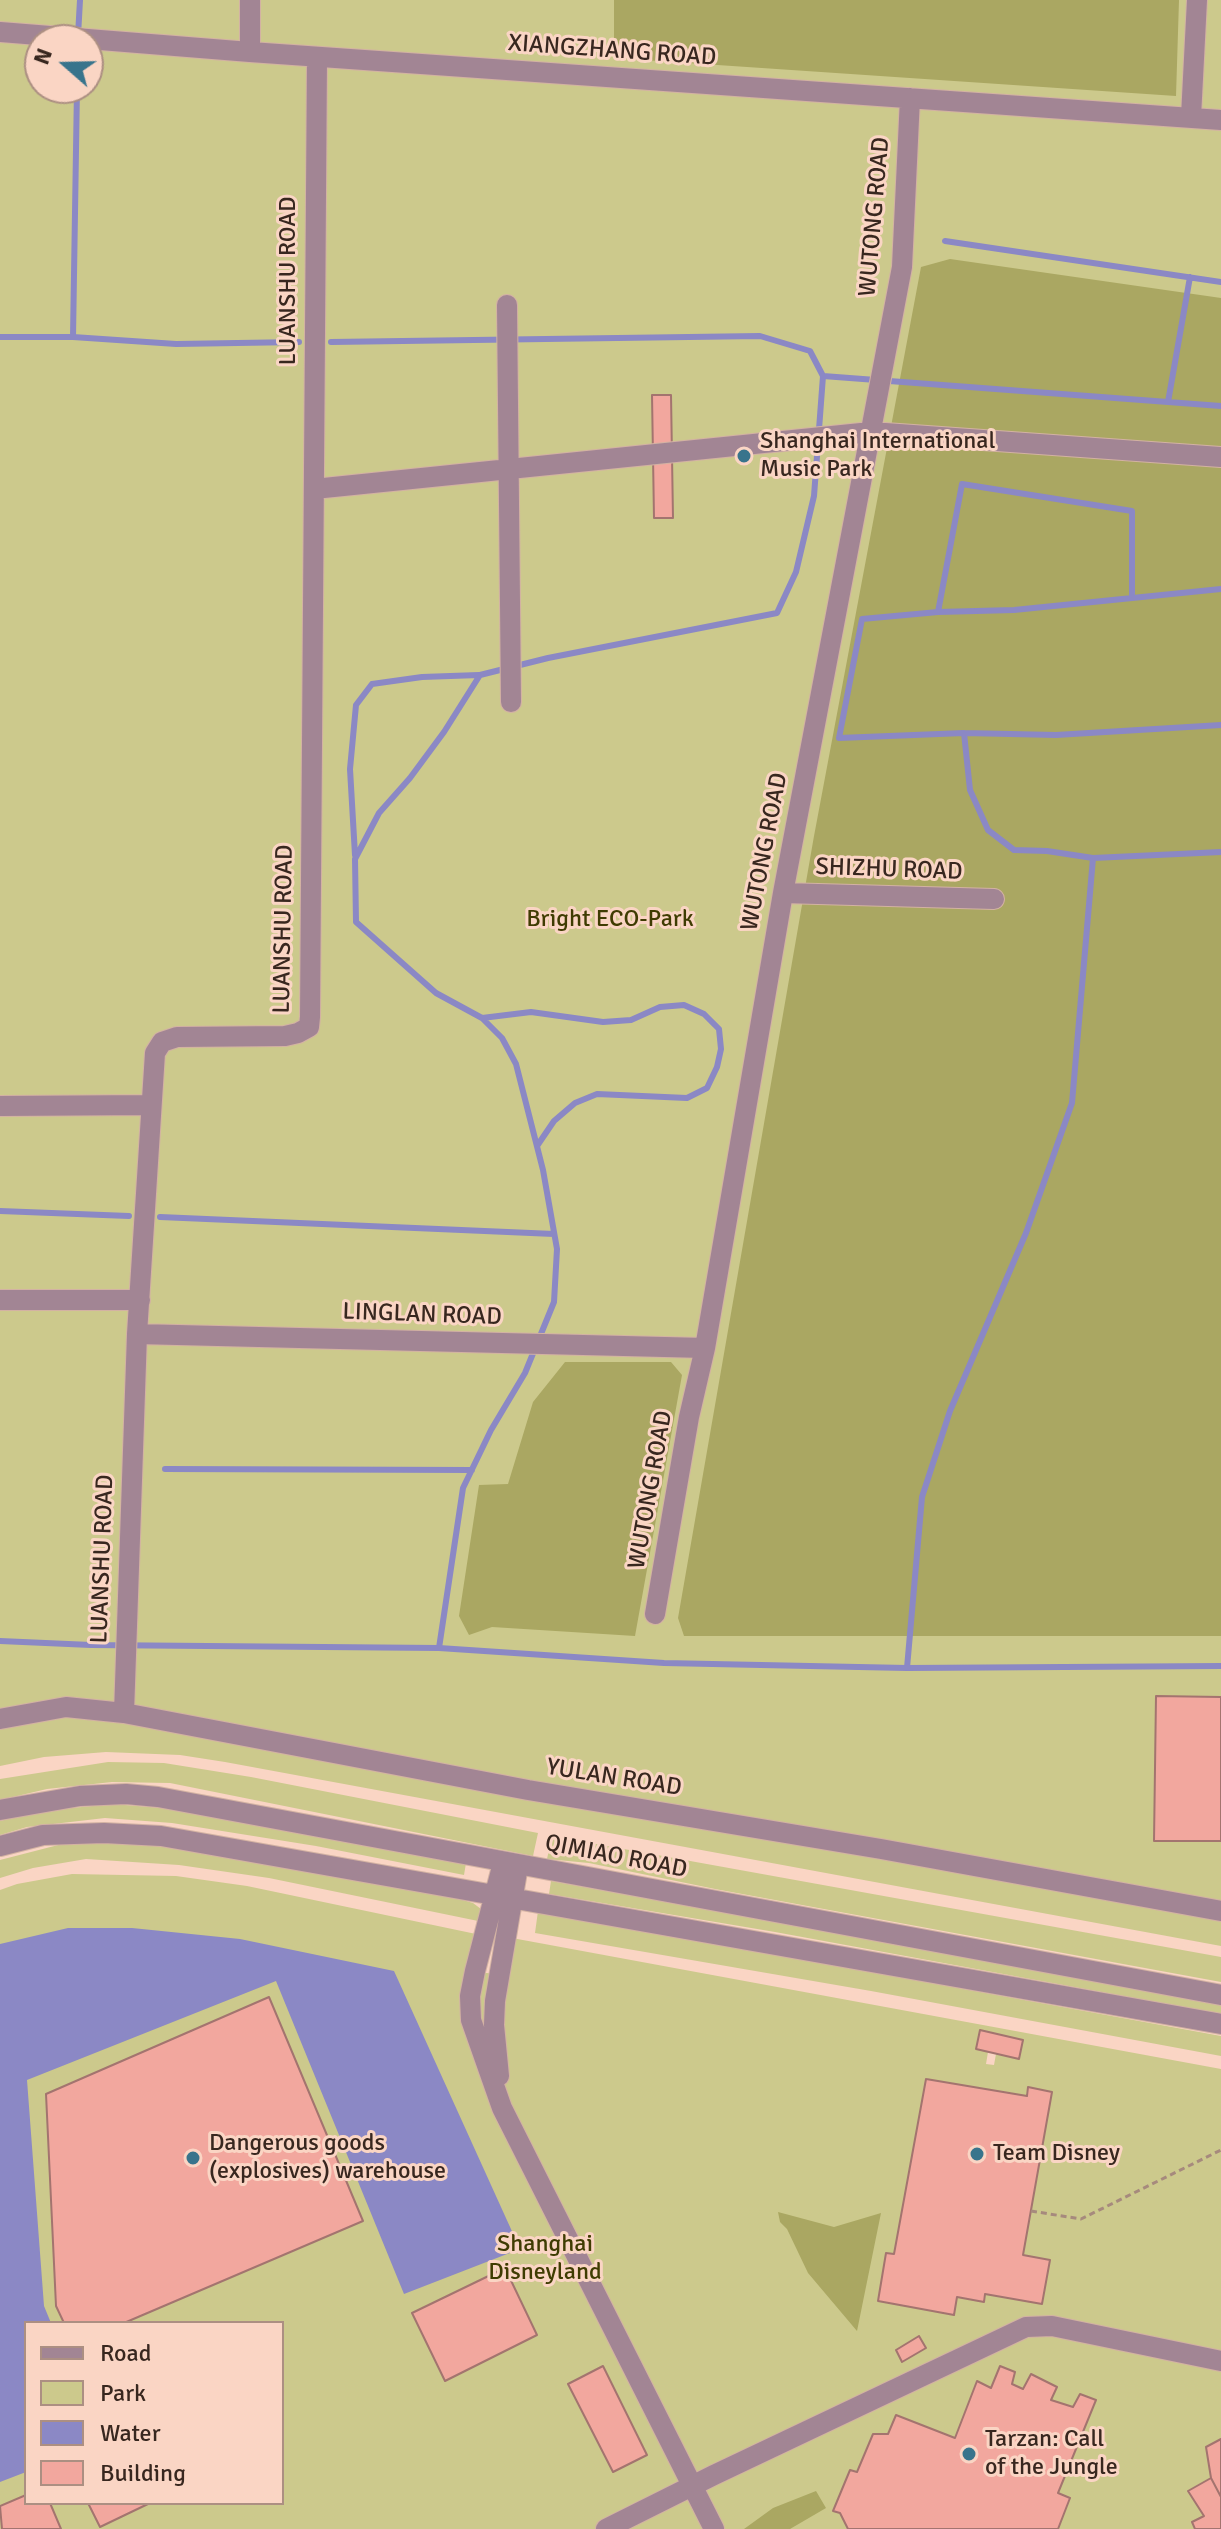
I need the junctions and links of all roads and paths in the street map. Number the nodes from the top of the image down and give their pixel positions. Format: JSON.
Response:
{"nodes":[{"id":1,"x":250,"y":0,"type":"edge"},
{"id":2,"x":1197,"y":0,"type":"edge"},
{"id":3,"x":0,"y":32,"type":"edge"},
{"id":4,"x":24,"y":34,"type":"edge"},
{"id":5,"x":104,"y":40,"type":"edge"},
{"id":6,"x":250,"y":52,"type":"junction"},
{"id":7,"x":317,"y":57,"type":"junction"},
{"id":8,"x":910,"y":98,"type":"junction"},
{"id":9,"x":1191,"y":117,"type":"junction"},
{"id":10,"x":1221,"y":120,"type":"edge"},
{"id":11,"x":507,"y":305,"type":"dead end"},
{"id":12,"x":871,"y":432,"type":"junction"},
{"id":13,"x":1221,"y":457,"type":"edge"},
{"id":14,"x":508,"y":469,"type":"junction"},
{"id":15,"x":314,"y":489,"type":"junction"},
{"id":16,"x":511,"y":702,"type":"dead end"},
{"id":17,"x":783,"y":893,"type":"junction"},
{"id":18,"x":994,"y":899,"type":"dead end"},
{"id":19,"x":151,"y":1105,"type":"junction"},
{"id":20,"x":0,"y":1106,"type":"edge"},
{"id":21,"x":0,"y":1300,"type":"edge"},
{"id":22,"x":140,"y":1300,"type":"junction"},
{"id":23,"x":137,"y":1334,"type":"junction"},
{"id":24,"x":705,"y":1348,"type":"junction"},
{"id":25,"x":655,"y":1614,"type":"dead end"},
{"id":26,"x":124,"y":1713,"type":"junction"},
{"id":27,"x":0,"y":1719,"type":"edge"},
{"id":28,"x":0,"y":1810,"type":"edge"},
{"id":29,"x":0,"y":1846,"type":"edge"},
{"id":30,"x":511,"y":1864,"type":"junction"},
{"id":31,"x":505,"y":1896,"type":"junction"},
{"id":32,"x":1221,"y":1911,"type":"edge"},
{"id":33,"x":1221,"y":1995,"type":"edge"},
{"id":34,"x":1221,"y":2024,"type":"edge"},
{"id":35,"x":1221,"y":2150,"type":"edge"},
{"id":36,"x":1031,"y":2211,"type":"dead end"},
{"id":37,"x":1221,"y":2361,"type":"edge"},
{"id":38,"x":693,"y":2486,"type":"junction"},
{"id":39,"x":606,"y":2529,"type":"edge"},
{"id":40,"x":714,"y":2529,"type":"edge"}],
"edges":[{"from":1,"to":6,"type":"street"},
{"from":2,"to":9,"type":"street"},
{"from":3,"to":4,"type":"street","name":"XIANGZHANG ROAD"},
{"from":5,"to":6,"type":"street","name":"XIANGZHANG ROAD"},
{"from":6,"to":7,"type":"street","name":"XIANGZHANG ROAD"},
{"from":7,"to":8,"type":"street","name":"XIANGZHANG ROAD"},
{"from":7,"to":15,"type":"street","name":"LUANSHU ROAD"},
{"from":8,"to":9,"type":"street","name":"XIANGZHANG ROAD"},
{"from":8,"to":12,"type":"street","name":"WUTONG ROAD"},
{"from":9,"to":10,"type":"street","name":"XIANGZHANG ROAD"},
{"from":11,"to":14,"type":"street"},
{"from":12,"to":13,"type":"street"},
{"from":12,"to":14,"type":"street"},
{"from":12,"to":17,"type":"street","name":"WUTONG ROAD"},
{"from":14,"to":15,"type":"street"},
{"from":14,"to":16,"type":"street"},
{"from":15,"to":19,"type":"street","name":"LUANSHU ROAD"},
{"from":17,"to":18,"type":"street","name":"SHIZHU ROAD"},
{"from":17,"to":24,"type":"street","name":"WUTONG ROAD"},
{"from":19,"to":20,"type":"street"},
{"from":19,"to":22,"type":"street","name":"LUANSHU ROAD"},
{"from":21,"to":22,"type":"street"},
{"from":22,"to":23,"type":"street","name":"LUANSHU ROAD"},
{"from":23,"to":24,"type":"street","name":"LINGLAN ROAD"},
{"from":23,"to":26,"type":"street","name":"LUANSHU ROAD"},
{"from":24,"to":25,"type":"street","name":"WUTONG ROAD"},
{"from":26,"to":27,"type":"street","name":"YULAN ROAD"},
{"from":26,"to":32,"type":"street","name":"YULAN ROAD"},
{"from":28,"to":30,"type":"street","name":"QIMIAO ROAD"},
{"from":29,"to":31,"type":"street"},
{"from":30,"to":31,"type":"street"},
{"from":30,"to":33,"type":"street","name":"QIMIAO ROAD"},
{"from":31,"to":34,"type":"street"},
{"from":31,"to":38,"type":"street"},
{"from":35,"to":36,"type":"path"},
{"from":37,"to":38,"type":"street"},
{"from":38,"to":39,"type":"street"},
{"from":38,"to":40,"type":"street"}]}
